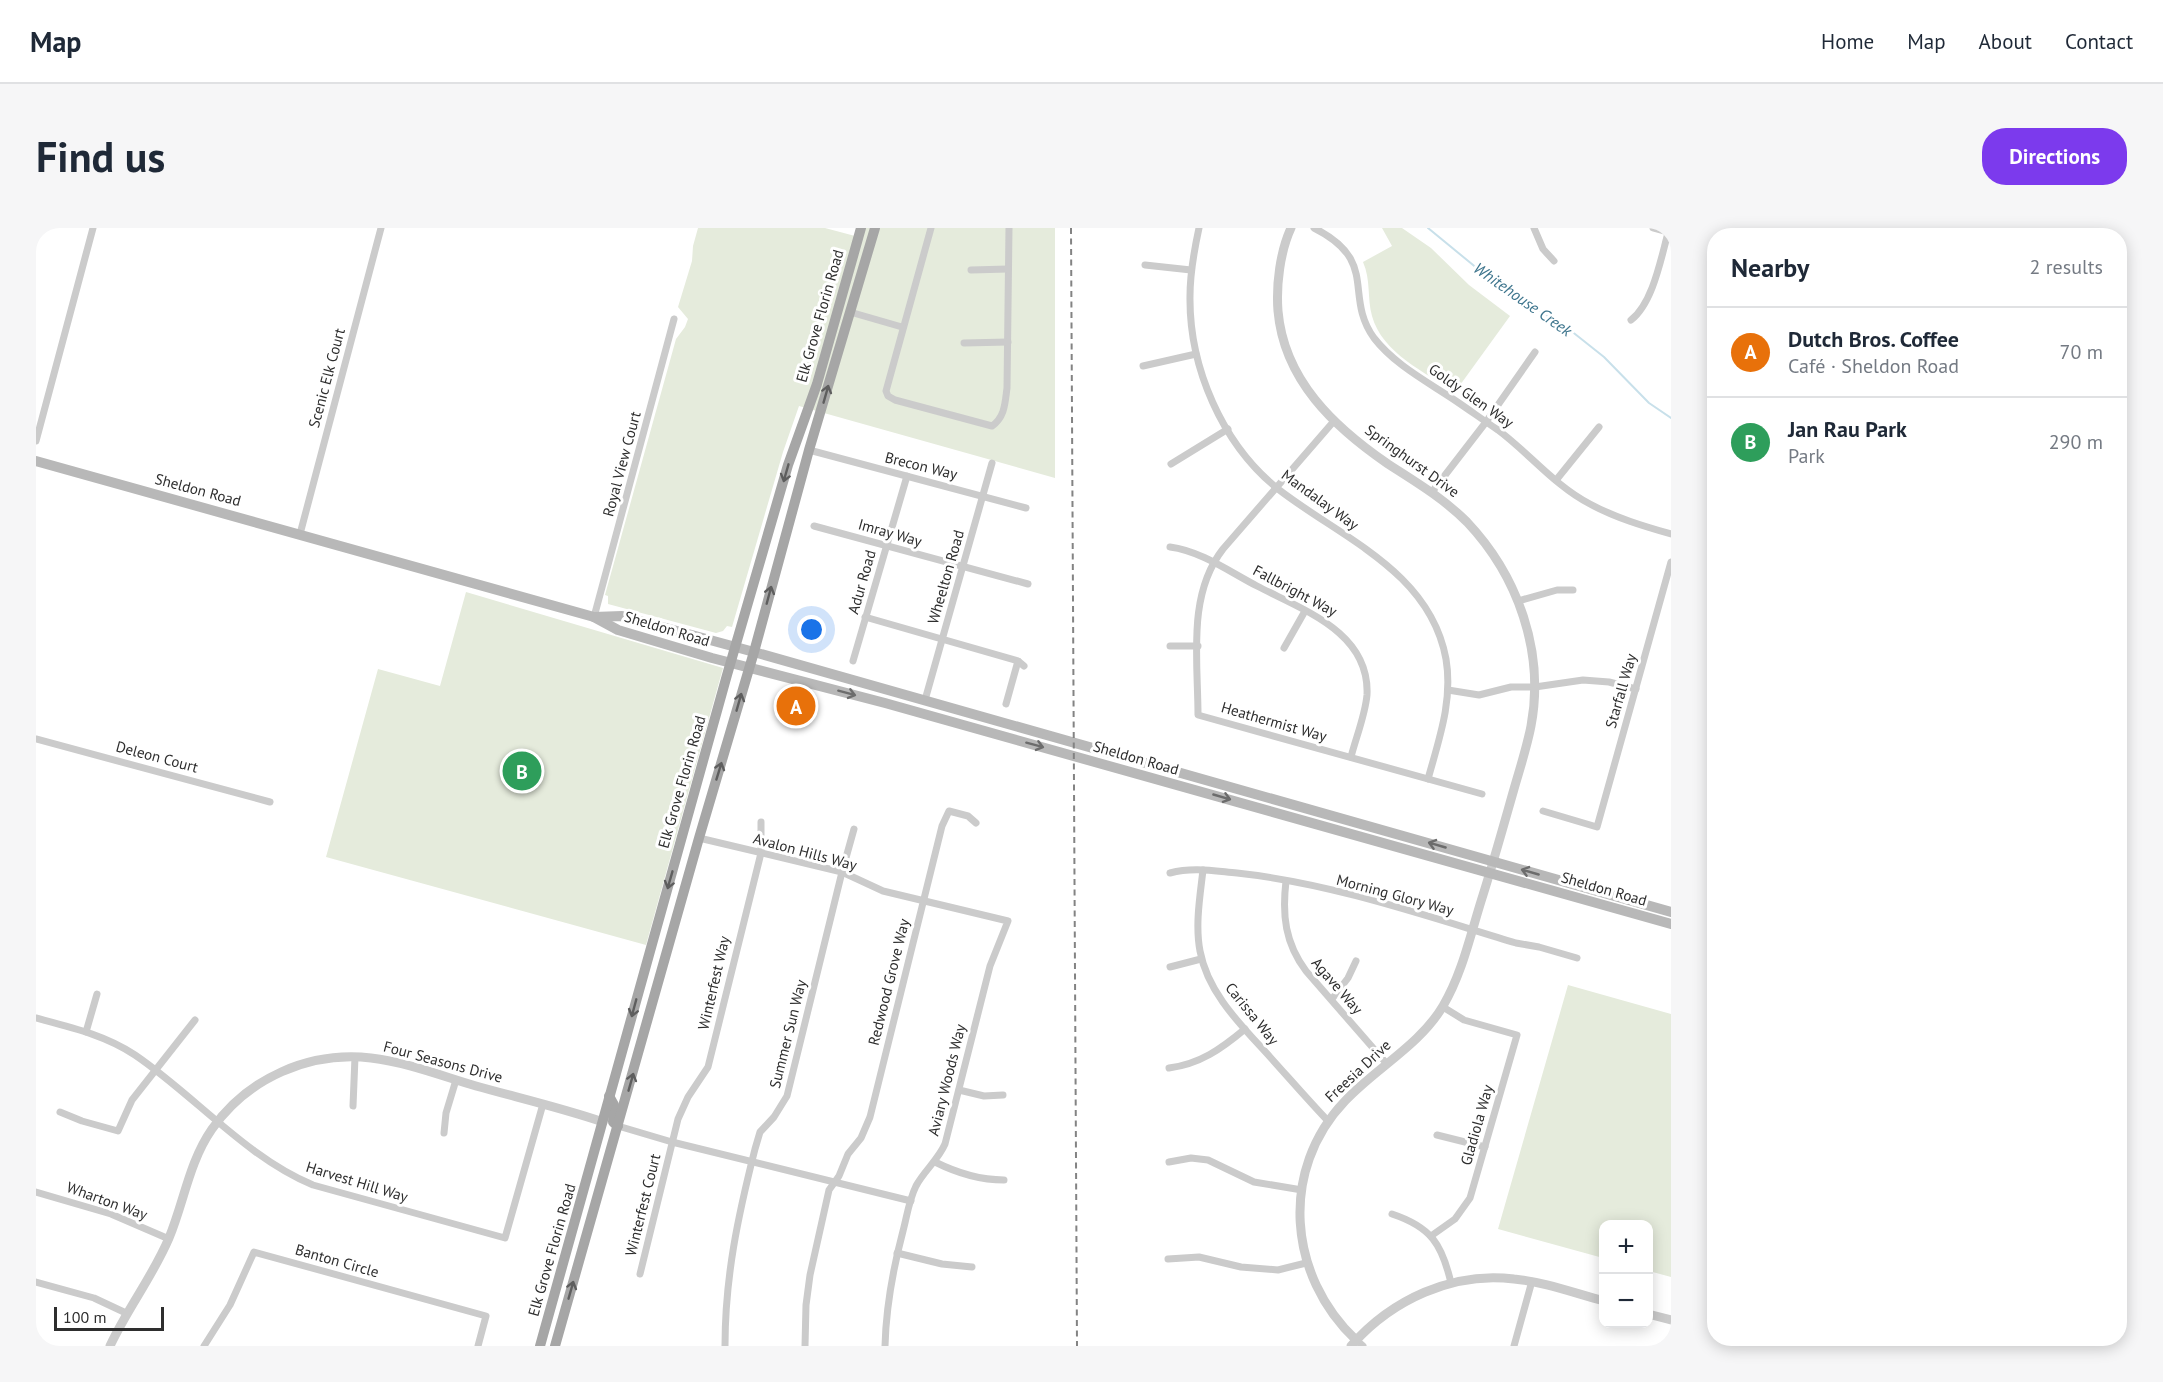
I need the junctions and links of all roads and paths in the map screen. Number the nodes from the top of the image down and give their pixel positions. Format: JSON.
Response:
{"nodes":[{"id":1,"x":93,"y":228,"type":"edge"},
{"id":2,"x":381,"y":228,"type":"edge"},
{"id":3,"x":861,"y":228,"type":"edge"},
{"id":4,"x":875,"y":228,"type":"edge"},
{"id":5,"x":931,"y":228,"type":"edge"},
{"id":6,"x":1009,"y":228,"type":"edge"},
{"id":7,"x":1198,"y":228,"type":"edge"},
{"id":8,"x":1292,"y":228,"type":"edge"},
{"id":9,"x":1314,"y":228,"type":"edge"},
{"id":10,"x":1534,"y":228,"type":"edge"},
{"id":11,"x":1653,"y":228,"type":"edge"},
{"id":12,"x":1669,"y":233,"type":"edge"},
{"id":13,"x":1554,"y":261,"type":"dead end"},
{"id":14,"x":1145,"y":265,"type":"dead end"},
{"id":15,"x":1008,"y":269,"type":"junction"},
{"id":16,"x":971,"y":270,"type":"dead end"},
{"id":17,"x":1191,"y":270,"type":"junction"},
{"id":18,"x":850,"y":312,"type":"junction"},
{"id":19,"x":674,"y":319,"type":"dead end"},
{"id":20,"x":1631,"y":320,"type":"dead end"},
{"id":21,"x":902,"y":327,"type":"junction"},
{"id":22,"x":1008,"y":342,"type":"junction"},
{"id":23,"x":964,"y":343,"type":"dead end"},
{"id":24,"x":1534,"y":352,"type":"dead end"},
{"id":25,"x":1196,"y":354,"type":"junction"},
{"id":26,"x":1143,"y":366,"type":"dead end"},
{"id":27,"x":1334,"y":422,"type":"junction"},
{"id":28,"x":1486,"y":422,"type":"junction"},
{"id":29,"x":1599,"y":427,"type":"dead end"},
{"id":30,"x":801,"y":428,"type":"junction"},
{"id":31,"x":1228,"y":429,"type":"junction"},
{"id":32,"x":36,"y":441,"type":"edge"},
{"id":33,"x":809,"y":450,"type":"junction"},
{"id":34,"x":36,"y":461,"type":"edge"},
{"id":35,"x":992,"y":463,"type":"dead end"},
{"id":36,"x":1171,"y":464,"type":"dead end"},
{"id":37,"x":906,"y":476,"type":"junction"},
{"id":38,"x":1557,"y":480,"type":"junction"},
{"id":39,"x":1276,"y":488,"type":"junction"},
{"id":40,"x":1432,"y":492,"type":"junction"},
{"id":41,"x":982,"y":496,"type":"junction"},
{"id":42,"x":1026,"y":508,"type":"dead end"},
{"id":43,"x":814,"y":526,"type":"dead end"},
{"id":44,"x":300,"y":534,"type":"junction"},
{"id":45,"x":1671,"y":534,"type":"edge"},
{"id":46,"x":886,"y":546,"type":"junction"},
{"id":47,"x":1170,"y":547,"type":"dead end"},
{"id":48,"x":1671,"y":562,"type":"edge"},
{"id":49,"x":1213,"y":563,"type":"junction"},
{"id":50,"x":962,"y":567,"type":"junction"},
{"id":51,"x":1028,"y":584,"type":"dead end"},
{"id":52,"x":1573,"y":590,"type":"dead end"},
{"id":53,"x":1518,"y":601,"type":"junction"},
{"id":54,"x":1305,"y":610,"type":"junction"},
{"id":55,"x":594,"y":617,"type":"junction"},
{"id":56,"x":865,"y":617,"type":"junction"},
{"id":57,"x":942,"y":639,"type":"junction"},
{"id":58,"x":1170,"y":646,"type":"dead end"},
{"id":59,"x":1198,"y":646,"type":"junction"},
{"id":60,"x":737,"y":647,"type":"junction"},
{"id":61,"x":1284,"y":648,"type":"dead end"},
{"id":62,"x":754,"y":652,"type":"junction"},
{"id":63,"x":853,"y":661,"type":"dead end"},
{"id":64,"x":732,"y":662,"type":"junction"},
{"id":65,"x":749,"y":667,"type":"junction"},
{"id":66,"x":1535,"y":687,"type":"junction"},
{"id":67,"x":1636,"y":689,"type":"junction"},
{"id":68,"x":1448,"y":690,"type":"junction"},
{"id":69,"x":925,"y":700,"type":"junction"},
{"id":70,"x":885,"y":704,"type":"junction"},
{"id":71,"x":1006,"y":704,"type":"dead end"},
{"id":72,"x":952,"y":708,"type":"junction"},
{"id":73,"x":36,"y":739,"type":"edge"},
{"id":74,"x":1350,"y":757,"type":"junction"},
{"id":75,"x":1428,"y":779,"type":"junction"},
{"id":76,"x":1482,"y":794,"type":"dead end"},
{"id":77,"x":270,"y":802,"type":"dead end"},
{"id":78,"x":1543,"y":811,"type":"dead end"},
{"id":79,"x":761,"y":822,"type":"dead end"},
{"id":80,"x":976,"y":822,"type":"dead end"},
{"id":81,"x":854,"y":830,"type":"dead end"},
{"id":82,"x":699,"y":838,"type":"junction"},
{"id":83,"x":761,"y":853,"type":"junction"},
{"id":84,"x":1492,"y":867,"type":"junction"},
{"id":85,"x":1203,"y":870,"type":"junction"},
{"id":86,"x":842,"y":872,"type":"junction"},
{"id":87,"x":1170,"y":873,"type":"dead end"},
{"id":88,"x":1286,"y":881,"type":"junction"},
{"id":89,"x":922,"y":901,"type":"junction"},
{"id":90,"x":1671,"y":912,"type":"edge"},
{"id":91,"x":1008,"y":921,"type":"joint"},
{"id":92,"x":1671,"y":924,"type":"edge"},
{"id":93,"x":1472,"y":930,"type":"junction"},
{"id":94,"x":1577,"y":958,"type":"dead end"},
{"id":95,"x":1202,"y":959,"type":"junction"},
{"id":96,"x":1356,"y":961,"type":"dead end"},
{"id":97,"x":1170,"y":967,"type":"dead end"},
{"id":98,"x":97,"y":994,"type":"dead end"},
{"id":99,"x":1332,"y":999,"type":"junction"},
{"id":100,"x":1443,"y":1007,"type":"junction"},
{"id":101,"x":36,"y":1018,"type":"edge"},
{"id":102,"x":195,"y":1020,"type":"dead end"},
{"id":103,"x":1245,"y":1029,"type":"junction"},
{"id":104,"x":86,"y":1032,"type":"junction"},
{"id":105,"x":355,"y":1057,"type":"junction"},
{"id":106,"x":1387,"y":1064,"type":"junction"},
{"id":107,"x":1169,"y":1068,"type":"dead end"},
{"id":108,"x":154,"y":1070,"type":"junction"},
{"id":109,"x":456,"y":1080,"type":"junction"},
{"id":110,"x":959,"y":1090,"type":"junction"},
{"id":111,"x":1003,"y":1095,"type":"dead end"},
{"id":112,"x":609,"y":1096,"type":"junction"},
{"id":113,"x":543,"y":1104,"type":"junction"},
{"id":114,"x":354,"y":1106,"type":"dead end"},
{"id":115,"x":60,"y":1112,"type":"dead end"},
{"id":116,"x":218,"y":1121,"type":"junction"},
{"id":117,"x":1328,"y":1121,"type":"junction"},
{"id":118,"x":603,"y":1122,"type":"junction"},
{"id":119,"x":618,"y":1126,"type":"junction"},
{"id":120,"x":444,"y":1133,"type":"dead end"},
{"id":121,"x":1437,"y":1135,"type":"dead end"},
{"id":122,"x":672,"y":1142,"type":"junction"},
{"id":123,"x":1485,"y":1148,"type":"junction"},
{"id":124,"x":752,"y":1162,"type":"junction"},
{"id":125,"x":935,"y":1162,"type":"junction"},
{"id":126,"x":1169,"y":1162,"type":"dead end"},
{"id":127,"x":1004,"y":1180,"type":"dead end"},
{"id":128,"x":834,"y":1182,"type":"junction"},
{"id":129,"x":1302,"y":1190,"type":"junction"},
{"id":130,"x":36,"y":1192,"type":"edge"},
{"id":131,"x":910,"y":1201,"type":"junction"},
{"id":132,"x":1392,"y":1214,"type":"dead end"},
{"id":133,"x":592,"y":1216,"type":"junction"},
{"id":134,"x":1431,"y":1236,"type":"junction"},
{"id":135,"x":169,"y":1239,"type":"junction"},
{"id":136,"x":897,"y":1253,"type":"junction"},
{"id":137,"x":1168,"y":1259,"type":"dead end"},
{"id":138,"x":1306,"y":1263,"type":"junction"},
{"id":139,"x":972,"y":1267,"type":"dead end"},
{"id":140,"x":640,"y":1274,"type":"dead end"},
{"id":141,"x":1532,"y":1281,"type":"junction"},
{"id":142,"x":36,"y":1282,"type":"edge"},
{"id":143,"x":1451,"y":1283,"type":"junction"},
{"id":144,"x":1599,"y":1300,"type":"edge"},
{"id":145,"x":126,"y":1313,"type":"junction"},
{"id":146,"x":1653,"y":1315,"type":"edge"},
{"id":147,"x":1671,"y":1320,"type":"edge"},
{"id":148,"x":1357,"y":1344,"type":"edge"},
{"id":149,"x":110,"y":1346,"type":"edge"},
{"id":150,"x":204,"y":1346,"type":"edge"},
{"id":151,"x":478,"y":1346,"type":"edge"},
{"id":152,"x":540,"y":1346,"type":"edge"},
{"id":153,"x":555,"y":1346,"type":"edge"},
{"id":154,"x":725,"y":1346,"type":"edge"},
{"id":155,"x":805,"y":1346,"type":"edge"},
{"id":156,"x":885,"y":1346,"type":"edge"},
{"id":157,"x":1514,"y":1346,"type":"edge"}],
"edges":[{"from":1,"to":32,"type":"street"},
{"from":2,"to":44,"type":"street","name":"Scenic Elk Court"},
{"from":3,"to":30,"type":"main road","name":"Elk Grove Florin Road"},
{"from":4,"to":18,"type":"main road","name":"Elk Grove Florin Road"},
{"from":5,"to":21,"type":"street"},
{"from":6,"to":15,"type":"street"},
{"from":7,"to":17,"type":"street","name":"Mandalay Way"},
{"from":8,"to":27,"type":"street","name":"Springhurst Drive"},
{"from":9,"to":28,"type":"street","name":"Goldy Glen Way"},
{"from":10,"to":13,"type":"street"},
{"from":11,"to":12,"type":"street"},
{"from":12,"to":20,"type":"street"},
{"from":14,"to":17,"type":"street"},
{"from":15,"to":16,"type":"street"},
{"from":15,"to":22,"type":"street"},
{"from":17,"to":25,"type":"street","name":"Mandalay Way"},
{"from":18,"to":21,"type":"street"},
{"from":33,"to":18,"type":"main road","name":"Elk Grove Florin Road","one_way":true},
{"from":19,"to":55,"type":"street","name":"Royal View Court"},
{"from":21,"to":22,"type":"street"},
{"from":22,"to":23,"type":"street"},
{"from":24,"to":28,"type":"street"},
{"from":25,"to":26,"type":"street"},
{"from":25,"to":31,"type":"street","name":"Mandalay Way"},
{"from":27,"to":39,"type":"street","name":"Heathermist Way"},
{"from":27,"to":40,"type":"street","name":"Springhurst Drive"},
{"from":28,"to":38,"type":"street","name":"Goldy Glen Way"},
{"from":28,"to":40,"type":"street"},
{"from":29,"to":38,"type":"street"},
{"from":30,"to":33,"type":"main road"},
{"from":30,"to":60,"type":"main road","name":"Elk Grove Florin Road","one_way":true},
{"from":31,"to":36,"type":"street"},
{"from":31,"to":39,"type":"street","name":"Mandalay Way"},
{"from":33,"to":37,"type":"street","name":"Brecon Way"},
{"from":62,"to":33,"type":"main road","name":"Elk Grove Florin Road","one_way":true},
{"from":34,"to":44,"type":"main road","name":"Sheldon Road"},
{"from":35,"to":41,"type":"street","name":"Wheelton Road"},
{"from":37,"to":41,"type":"street","name":"Brecon Way"},
{"from":37,"to":46,"type":"street","name":"Adur Road"},
{"from":38,"to":45,"type":"street","name":"Goldy Glen Way"},
{"from":39,"to":49,"type":"street","name":"Heathermist Way"},
{"from":39,"to":68,"type":"street","name":"Mandalay Way"},
{"from":40,"to":53,"type":"street","name":"Springhurst Drive"},
{"from":41,"to":42,"type":"street","name":"Brecon Way"},
{"from":41,"to":50,"type":"street","name":"Wheelton Road"},
{"from":43,"to":46,"type":"street","name":"Imray Way"},
{"from":44,"to":55,"type":"main road","name":"Sheldon Road"},
{"from":46,"to":50,"type":"street","name":"Imray Way"},
{"from":46,"to":56,"type":"street","name":"Adur Road"},
{"from":47,"to":49,"type":"street","name":"Fallbright Way"},
{"from":48,"to":67,"type":"street","name":"Starfall Way"},
{"from":49,"to":54,"type":"street","name":"Fallbright Way"},
{"from":49,"to":59,"type":"street","name":"Heathermist Way"},
{"from":50,"to":51,"type":"street","name":"Imray Way"},
{"from":50,"to":57,"type":"street","name":"Wheelton Road"},
{"from":52,"to":53,"type":"street"},
{"from":53,"to":66,"type":"street","name":"Springhurst Drive"},
{"from":54,"to":61,"type":"street"},
{"from":54,"to":74,"type":"street","name":"Fallbright Way"},
{"from":55,"to":60,"type":"main road","name":"Sheldon Road"},
{"from":55,"to":64,"type":"main road","name":"Sheldon Road"},
{"from":56,"to":57,"type":"street"},
{"from":56,"to":63,"type":"street","name":"Adur Road"},
{"from":57,"to":69,"type":"street","name":"Wheelton Road"},
{"from":57,"to":71,"type":"street"},
{"from":58,"to":59,"type":"street"},
{"from":59,"to":74,"type":"street","name":"Heathermist Way"},
{"from":60,"to":62,"type":"main road","name":"Sheldon Road"},
{"from":60,"to":64,"type":"main road","name":"Elk Grove Florin Road"},
{"from":62,"to":65,"type":"main road","name":"Elk Grove Florin Road"},
{"from":62,"to":69,"type":"main road","name":"Sheldon Road"},
{"from":64,"to":65,"type":"main road","name":"Sheldon Road"},
{"from":64,"to":112,"type":"main road","name":"Elk Grove Florin Road","one_way":true},
{"from":65,"to":70,"type":"main road","name":"Sheldon Road","one_way":true},
{"from":82,"to":65,"type":"main road","name":"Elk Grove Florin Road","one_way":true},
{"from":66,"to":67,"type":"street"},
{"from":66,"to":68,"type":"street"},
{"from":66,"to":84,"type":"street","name":"Springhurst Drive"},
{"from":67,"to":78,"type":"street","name":"Starfall Way"},
{"from":68,"to":75,"type":"street","name":"Mandalay Way"},
{"from":69,"to":72,"type":"main road","name":"Sheldon Road"},
{"from":70,"to":72,"type":"main road"},
{"from":70,"to":84,"type":"main road","name":"Sheldon Road","one_way":true},
{"from":84,"to":72,"type":"main road","name":"Sheldon Road","one_way":true},
{"from":73,"to":77,"type":"street","name":"Deleon Court"},
{"from":74,"to":75,"type":"street","name":"Heathermist Way"},
{"from":75,"to":76,"type":"street","name":"Heathermist Way"},
{"from":79,"to":83,"type":"street","name":"Winterfest Way"},
{"from":80,"to":89,"type":"street","name":"Redwood Grove Way"},
{"from":81,"to":86,"type":"street","name":"Summer Sun Way"},
{"from":82,"to":83,"type":"street","name":"Avalon Hills Way"},
{"from":119,"to":82,"type":"main road","name":"Elk Grove Florin Road","one_way":true},
{"from":83,"to":86,"type":"street","name":"Avalon Hills Way"},
{"from":83,"to":122,"type":"street","name":"Winterfest Way"},
{"from":90,"to":84,"type":"main road","name":"Sheldon Road","one_way":true},
{"from":84,"to":92,"type":"main road","name":"Sheldon Road"},
{"from":84,"to":93,"type":"street","name":"Freesia Drive"},
{"from":85,"to":87,"type":"street","name":"Morning Glory Way"},
{"from":85,"to":88,"type":"street","name":"Morning Glory Way"},
{"from":85,"to":95,"type":"street","name":"Carissa Way"},
{"from":86,"to":89,"type":"street","name":"Avalon Hills Way"},
{"from":86,"to":124,"type":"street","name":"Summer Sun Way"},
{"from":88,"to":93,"type":"street","name":"Morning Glory Way"},
{"from":88,"to":99,"type":"street","name":"Agave Way"},
{"from":89,"to":91,"type":"street","name":"Avalon Hills Way"},
{"from":89,"to":128,"type":"street","name":"Redwood Grove Way"},
{"from":91,"to":110,"type":"street","name":"Aviary Woods Way"},
{"from":93,"to":94,"type":"street","name":"Morning Glory Way"},
{"from":93,"to":100,"type":"street","name":"Freesia Drive"},
{"from":95,"to":97,"type":"street"},
{"from":95,"to":103,"type":"street","name":"Carissa Way"},
{"from":96,"to":99,"type":"street"},
{"from":98,"to":104,"type":"street"},
{"from":99,"to":106,"type":"street","name":"Agave Way"},
{"from":100,"to":106,"type":"street","name":"Freesia Drive"},
{"from":100,"to":123,"type":"street","name":"Gladiola Way"},
{"from":101,"to":104,"type":"street","name":"Harvest Hill Way"},
{"from":102,"to":108,"type":"street"},
{"from":103,"to":107,"type":"street"},
{"from":103,"to":117,"type":"street","name":"Carissa Way"},
{"from":104,"to":108,"type":"street","name":"Harvest Hill Way"},
{"from":105,"to":109,"type":"street","name":"Four Seasons Drive"},
{"from":105,"to":114,"type":"street"},
{"from":105,"to":116,"type":"street","name":"Four Seasons Drive"},
{"from":106,"to":117,"type":"street","name":"Freesia Drive"},
{"from":108,"to":115,"type":"street"},
{"from":108,"to":116,"type":"street","name":"Harvest Hill Way"},
{"from":109,"to":113,"type":"street","name":"Four Seasons Drive"},
{"from":109,"to":120,"type":"street"},
{"from":110,"to":111,"type":"street"},
{"from":110,"to":125,"type":"street","name":"Aviary Woods Way"},
{"from":112,"to":118,"type":"main road","name":"Elk Grove Florin Road"},
{"from":112,"to":119,"type":"main road"},
{"from":113,"to":116,"type":"street","name":"Harvest Hill Way"},
{"from":113,"to":118,"type":"street","name":"Four Seasons Drive"},
{"from":116,"to":135,"type":"street","name":"Four Seasons Drive"},
{"from":117,"to":129,"type":"street","name":"Freesia Drive"},
{"from":118,"to":133,"type":"main road"},
{"from":118,"to":152,"type":"main road","name":"Elk Grove Florin Road"},
{"from":119,"to":122,"type":"street"},
{"from":119,"to":133,"type":"main road","name":"Elk Grove Florin Road"},
{"from":121,"to":123,"type":"street"},
{"from":122,"to":124,"type":"street"},
{"from":122,"to":140,"type":"street","name":"Winterfest Court"},
{"from":123,"to":134,"type":"street","name":"Gladiola Way"},
{"from":124,"to":128,"type":"street"},
{"from":124,"to":154,"type":"street","name":"Summer Sun Way"},
{"from":125,"to":127,"type":"street"},
{"from":125,"to":131,"type":"street","name":"Aviary Woods Way"},
{"from":126,"to":129,"type":"street"},
{"from":128,"to":131,"type":"street"},
{"from":128,"to":155,"type":"street","name":"Redwood Grove Way"},
{"from":129,"to":138,"type":"street","name":"Freesia Drive"},
{"from":130,"to":135,"type":"street","name":"Wharton Way"},
{"from":131,"to":136,"type":"street","name":"Aviary Woods Way"},
{"from":132,"to":134,"type":"street"},
{"from":153,"to":133,"type":"main road","name":"Elk Grove Florin Road","one_way":true},
{"from":134,"to":143,"type":"street"},
{"from":135,"to":145,"type":"street","name":"Four Seasons Drive"},
{"from":136,"to":139,"type":"street"},
{"from":136,"to":156,"type":"street","name":"Aviary Woods Way"},
{"from":137,"to":138,"type":"street"},
{"from":138,"to":148,"type":"street","name":"Freesia Drive"},
{"from":141,"to":143,"type":"street"},
{"from":141,"to":144,"type":"street"},
{"from":141,"to":157,"type":"street"},
{"from":142,"to":145,"type":"street"},
{"from":143,"to":148,"type":"street"},
{"from":145,"to":149,"type":"street","name":"Four Seasons Drive"},
{"from":146,"to":147,"type":"street"},
{"from":150,"to":151,"type":"street","name":"Banton Circle"}]}
